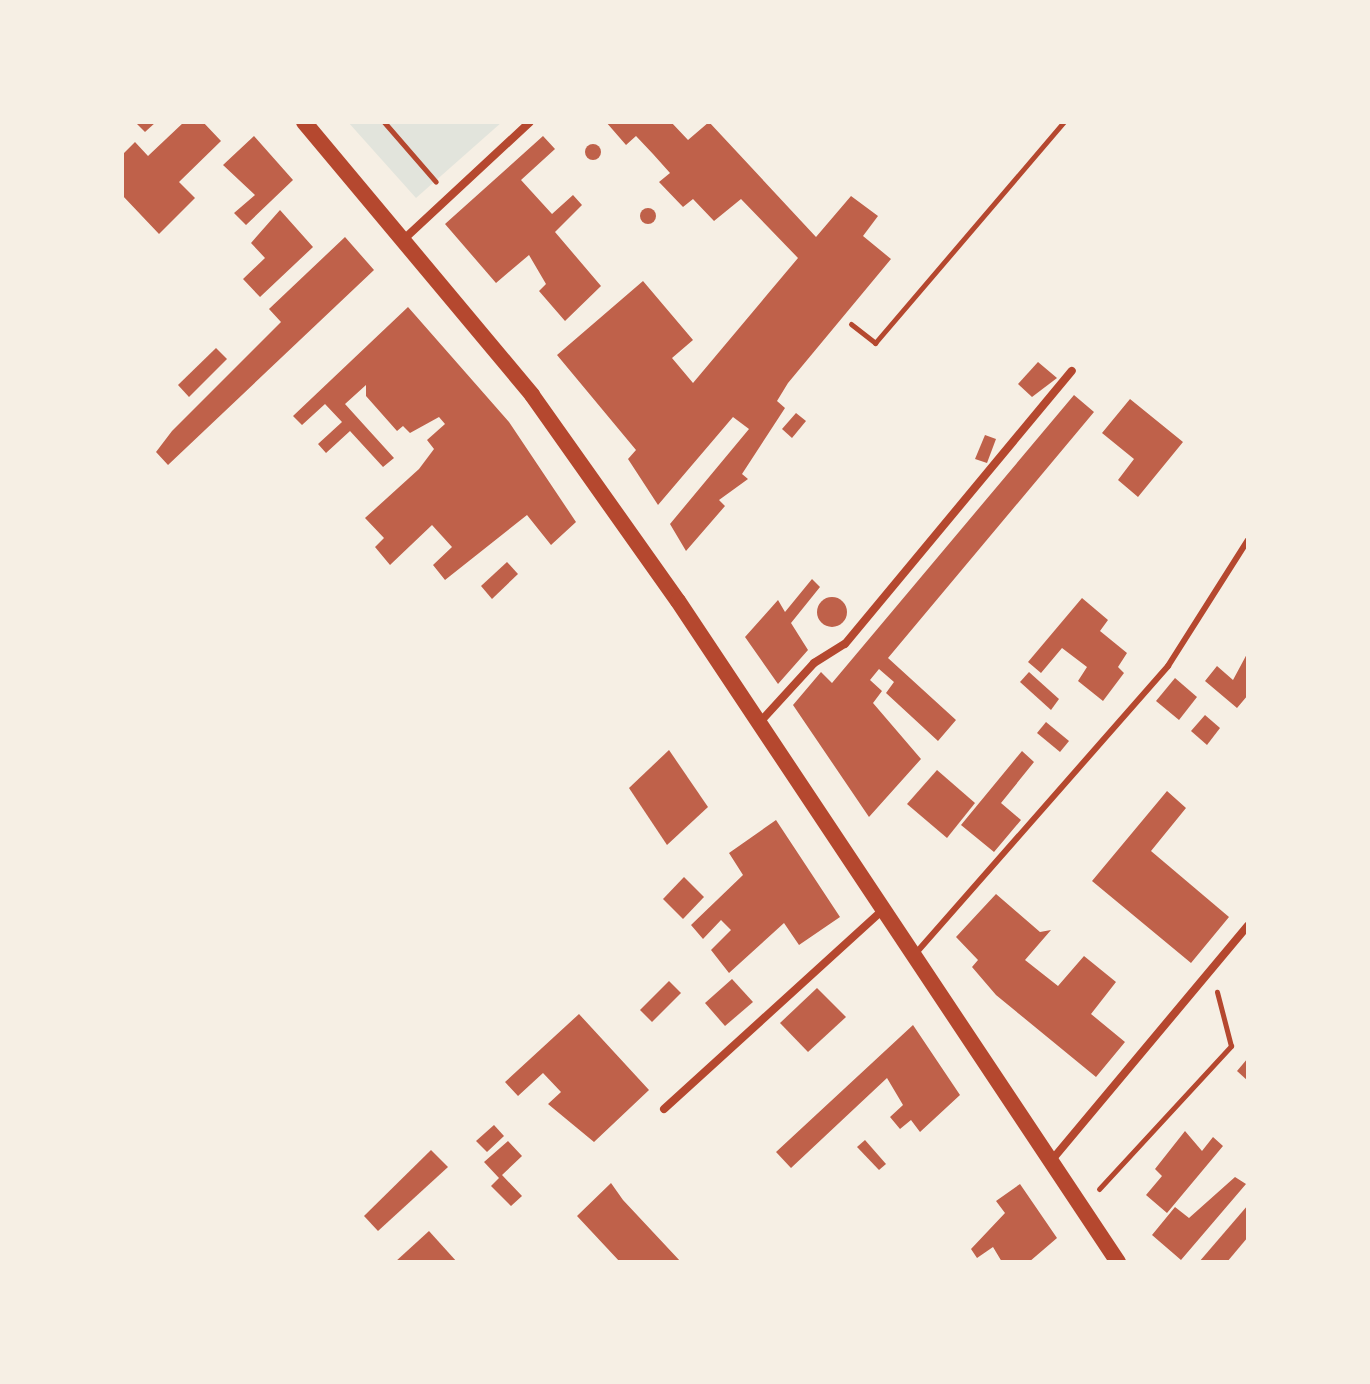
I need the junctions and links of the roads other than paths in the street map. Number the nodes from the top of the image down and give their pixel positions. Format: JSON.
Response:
{"nodes":[{"id":1,"x":304,"y":122,"type":"edge"},
{"id":2,"x":530,"y":122,"type":"edge"},
{"id":3,"x":403,"y":240,"type":"junction"},
{"id":4,"x":1072,"y":371,"type":"dead end"},
{"id":5,"x":1248,"y":540,"type":"edge"},
{"id":6,"x":760,"y":722,"type":"junction"},
{"id":7,"x":885,"y":908,"type":"junction"},
{"id":8,"x":1248,"y":925,"type":"edge"},
{"id":9,"x":914,"y":956,"type":"junction"},
{"id":10,"x":664,"y":1109,"type":"dead end"},
{"id":11,"x":1051,"y":1161,"type":"junction"},
{"id":12,"x":1118,"y":1262,"type":"edge"}],
"edges":[{"from":1,"to":3,"type":"main road"},
{"from":2,"to":3,"type":"street"},
{"from":3,"to":6,"type":"main road"},
{"from":4,"to":6,"type":"street"},
{"from":5,"to":9,"type":"lane"},
{"from":6,"to":7,"type":"main road"},
{"from":7,"to":9,"type":"main road"},
{"from":7,"to":10,"type":"street"},
{"from":8,"to":11,"type":"street"},
{"from":9,"to":11,"type":"main road"},
{"from":11,"to":12,"type":"main road"}]}
